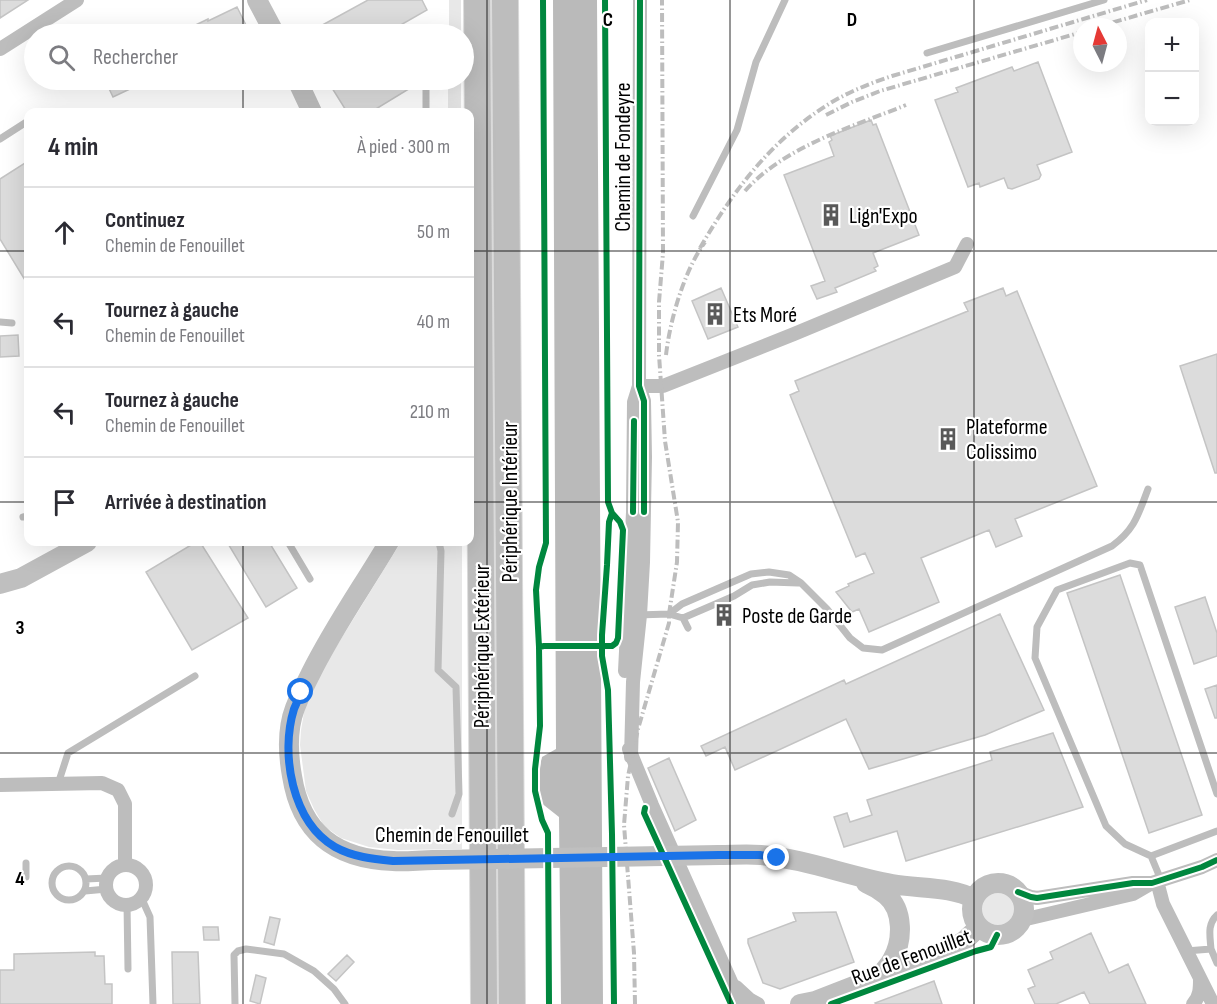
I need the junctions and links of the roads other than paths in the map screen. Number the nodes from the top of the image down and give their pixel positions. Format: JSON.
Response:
{"nodes":[{"id":1,"x":77,"y":0,"type":"edge"},
{"id":2,"x":257,"y":0,"type":"edge"},
{"id":3,"x":477,"y":0,"type":"edge"},
{"id":4,"x":505,"y":0,"type":"edge"},
{"id":5,"x":640,"y":0,"type":"edge"},
{"id":6,"x":785,"y":0,"type":"edge"},
{"id":7,"x":1104,"y":0,"type":"edge"},
{"id":8,"x":39,"y":24,"type":"edge"},
{"id":9,"x":269,"y":24,"type":"edge"},
{"id":10,"x":24,"y":34,"type":"edge"},
{"id":11,"x":0,"y":49,"type":"edge"},
{"id":12,"x":927,"y":52,"type":"dead end"},
{"id":13,"x":302,"y":90,"type":"edge"},
{"id":14,"x":426,"y":90,"type":"edge"},
{"id":15,"x":310,"y":108,"type":"edge"},
{"id":16,"x":426,"y":108,"type":"edge"},
{"id":17,"x":24,"y":124,"type":"edge"},
{"id":18,"x":0,"y":139,"type":"edge"},
{"id":19,"x":693,"y":216,"type":"dead end"},
{"id":20,"x":967,"y":244,"type":"dead end"},
{"id":21,"x":0,"y":322,"type":"edge"},
{"id":22,"x":12,"y":323,"type":"dead end"},
{"id":23,"x":639,"y":386,"type":"junction"},
{"id":24,"x":1148,"y":489,"type":"dead end"},
{"id":25,"x":80,"y":546,"type":"edge"},
{"id":26,"x":290,"y":546,"type":"edge"},
{"id":27,"x":386,"y":546,"type":"edge"},
{"id":28,"x":440,"y":546,"type":"edge"},
{"id":29,"x":21,"y":578,"type":"junction"},
{"id":30,"x":310,"y":579,"type":"dead end"},
{"id":31,"x":801,"y":583,"type":"junction"},
{"id":32,"x":0,"y":584,"type":"edge"},
{"id":33,"x":0,"y":601,"type":"edge"},
{"id":34,"x":669,"y":614,"type":"junction"},
{"id":35,"x":634,"y":615,"type":"junction"},
{"id":36,"x":683,"y":618,"type":"junction"},
{"id":37,"x":688,"y":627,"type":"dead end"},
{"id":38,"x":195,"y":676,"type":"dead end"},
{"id":39,"x":58,"y":784,"type":"junction"},
{"id":40,"x":0,"y":785,"type":"edge"},
{"id":41,"x":1217,"y":794,"type":"edge"},
{"id":42,"x":452,"y":814,"type":"dead end"},
{"id":43,"x":1217,"y":831,"type":"edge"},
{"id":44,"x":1151,"y":856,"type":"junction"},
{"id":45,"x":1217,"y":860,"type":"edge"},
{"id":46,"x":26,"y":863,"type":"dead end"},
{"id":47,"x":125,"y":865,"type":"junction"},
{"id":48,"x":844,"y":873,"type":"junction"},
{"id":49,"x":26,"y":877,"type":"dead end"},
{"id":50,"x":86,"y":879,"type":"junction"},
{"id":51,"x":1157,"y":881,"type":"junction"},
{"id":52,"x":107,"y":884,"type":"junction"},
{"id":53,"x":85,"y":891,"type":"junction"},
{"id":54,"x":1018,"y":892,"type":"junction"},
{"id":55,"x":141,"y":897,"type":"junction"},
{"id":56,"x":974,"y":899,"type":"junction"},
{"id":57,"x":127,"y":904,"type":"junction"},
{"id":58,"x":1217,"y":915,"type":"edge"},
{"id":59,"x":1022,"y":920,"type":"junction"},
{"id":60,"x":980,"y":927,"type":"junction"},
{"id":61,"x":1211,"y":949,"type":"junction"},
{"id":62,"x":1186,"y":951,"type":"junction"},
{"id":63,"x":1217,"y":963,"type":"edge"},
{"id":64,"x":128,"y":969,"type":"dead end"},
{"id":65,"x":881,"y":975,"type":"junction"},
{"id":66,"x":1200,"y":979,"type":"junction"},
{"id":67,"x":732,"y":984,"type":"junction"},
{"id":68,"x":809,"y":1003,"type":"edge"},
{"id":69,"x":153,"y":1004,"type":"edge"},
{"id":70,"x":235,"y":1004,"type":"edge"},
{"id":71,"x":345,"y":1004,"type":"edge"},
{"id":72,"x":484,"y":1004,"type":"edge"},
{"id":73,"x":512,"y":1004,"type":"edge"},
{"id":74,"x":740,"y":1004,"type":"edge"},
{"id":75,"x":758,"y":1004,"type":"edge"},
{"id":76,"x":1193,"y":1004,"type":"edge"},
{"id":77,"x":1213,"y":1004,"type":"edge"}],
"edges":[{"from":1,"to":8,"type":"street"},
{"from":2,"to":9,"type":"street"},
{"from":3,"to":72,"type":"highway","name":"Périphérique Extérieur"},
{"from":4,"to":73,"type":"highway","name":"Périphérique Intérieur"},
{"from":5,"to":23,"type":"street","name":"Chemin de Fondeyre"},
{"from":6,"to":19,"type":"lane"},
{"from":7,"to":12,"type":"lane"},
{"from":10,"to":11,"type":"street"},
{"from":13,"to":15,"type":"street"},
{"from":14,"to":16,"type":"lane"},
{"from":17,"to":18,"type":"lane"},
{"from":20,"to":23,"type":"street"},
{"from":21,"to":22,"type":"lane"},
{"from":23,"to":35,"type":"street","name":"Chemin de Fondeyre"},
{"from":24,"to":31,"type":"lane"},
{"from":25,"to":29,"type":"street"},
{"from":26,"to":30,"type":"lane"},
{"from":27,"to":48,"type":"street","name":"Chemin de Fenouillet","bridge":true},
{"from":28,"to":42,"type":"lane"},
{"from":29,"to":32,"type":"street"},
{"from":29,"to":33,"type":"street"},
{"from":31,"to":34,"type":"lane"},
{"from":31,"to":36,"type":"lane"},
{"from":34,"to":35,"type":"lane"},
{"from":34,"to":36,"type":"lane"},
{"from":35,"to":67,"type":"street","name":"Chemin de Fondeyre"},
{"from":36,"to":37,"type":"lane"},
{"from":38,"to":39,"type":"lane"},
{"from":39,"to":40,"type":"street"},
{"from":39,"to":47,"type":"street"},
{"from":41,"to":44,"type":"lane"},
{"from":43,"to":44,"type":"lane"},
{"from":44,"to":51,"type":"lane"},
{"from":45,"to":51,"type":"street"},
{"from":46,"to":49,"type":"lane"},
{"from":47,"to":52,"type":"street"},
{"from":47,"to":55,"type":"street"},
{"from":48,"to":56,"type":"street","name":"Chemin de Fenouillet"},
{"from":48,"to":65,"type":"street","name":"Chemin de Fenouillet"},
{"from":50,"to":52,"type":"lane"},
{"from":50,"to":53,"type":"lane"},
{"from":50,"to":53,"type":"lane"},
{"from":51,"to":54,"type":"street"},
{"from":51,"to":59,"type":"street"},
{"from":51,"to":62,"type":"street"},
{"from":52,"to":53,"type":"lane"},
{"from":52,"to":57,"type":"street"},
{"from":54,"to":56,"type":"street"},
{"from":54,"to":59,"type":"street"},
{"from":55,"to":57,"type":"street"},
{"from":55,"to":69,"type":"lane"},
{"from":56,"to":60,"type":"street"},
{"from":57,"to":64,"type":"lane"},
{"from":58,"to":61,"type":"lane"},
{"from":59,"to":60,"type":"street"},
{"from":60,"to":65,"type":"street","name":"Rue de Fenouillet"},
{"from":61,"to":62,"type":"lane"},
{"from":61,"to":63,"type":"lane"},
{"from":62,"to":66,"type":"street"},
{"from":65,"to":68,"type":"street","name":"Rue de Fenouillet"},
{"from":66,"to":76,"type":"street"},
{"from":66,"to":77,"type":"street"},
{"from":67,"to":74,"type":"street"},
{"from":67,"to":75,"type":"street"},
{"from":70,"to":71,"type":"lane"}]}
